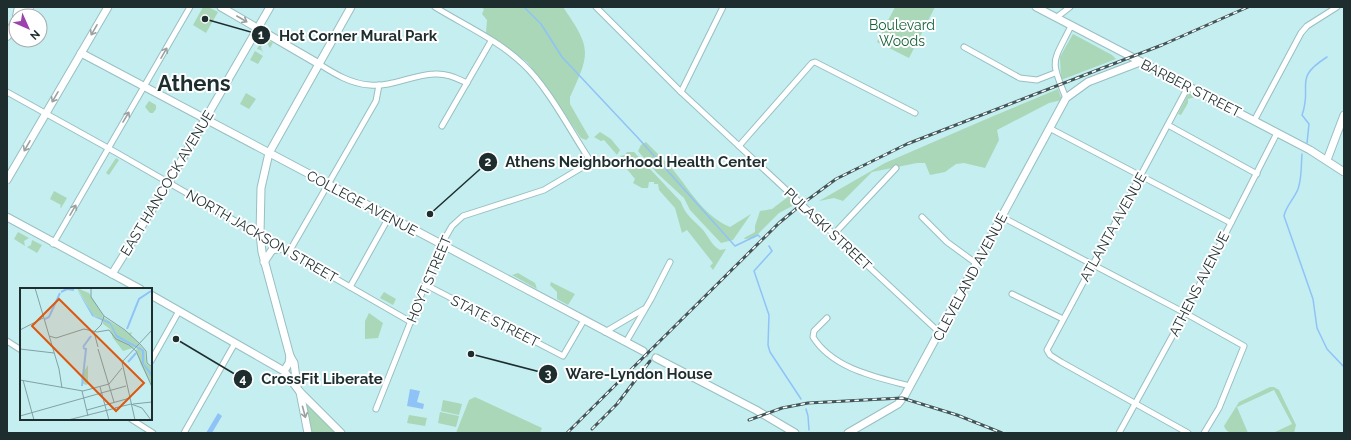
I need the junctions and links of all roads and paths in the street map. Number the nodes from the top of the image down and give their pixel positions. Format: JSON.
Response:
{"nodes":[{"id":1,"x":108,"y":7,"type":"edge"},
{"id":2,"x":190,"y":7,"type":"edge"},
{"id":3,"x":221,"y":7,"type":"edge"},
{"id":4,"x":270,"y":7,"type":"edge"},
{"id":5,"x":351,"y":7,"type":"edge"},
{"id":6,"x":435,"y":7,"type":"edge"},
{"id":7,"x":596,"y":7,"type":"edge"},
{"id":8,"x":723,"y":7,"type":"edge"},
{"id":9,"x":1036,"y":7,"type":"edge"},
{"id":10,"x":1070,"y":7,"type":"edge"},
{"id":11,"x":1337,"y":7,"type":"edge"},
{"id":12,"x":1057,"y":17,"type":"junction"},
{"id":13,"x":1071,"y":26,"type":"junction"},
{"id":14,"x":258,"y":28,"type":"junction"},
{"id":15,"x":491,"y":41,"type":"junction"},
{"id":16,"x":964,"y":47,"type":"dead end"},
{"id":17,"x":81,"y":53,"type":"junction"},
{"id":18,"x":1140,"y":62,"type":"junction"},
{"id":19,"x":319,"y":64,"type":"junction"},
{"id":20,"x":1055,"y":73,"type":"junction"},
{"id":21,"x":467,"y":83,"type":"junction"},
{"id":22,"x":379,"y":85,"type":"junction"},
{"id":23,"x":144,"y":87,"type":"junction"},
{"id":24,"x":1188,"y":87,"type":"junction"},
{"id":25,"x":7,"y":92,"type":"edge"},
{"id":26,"x":681,"y":92,"type":"junction"},
{"id":27,"x":1066,"y":98,"type":"junction"},
{"id":28,"x":915,"y":113,"type":"dead end"},
{"id":29,"x":46,"y":114,"type":"junction"},
{"id":30,"x":1344,"y":115,"type":"edge"},
{"id":31,"x":206,"y":119,"type":"junction"},
{"id":32,"x":1254,"y":121,"type":"junction"},
{"id":33,"x":1168,"y":125,"type":"junction"},
{"id":34,"x":442,"y":126,"type":"dead end"},
{"id":35,"x":1051,"y":129,"type":"junction"},
{"id":36,"x":1277,"y":133,"type":"junction"},
{"id":37,"x":739,"y":146,"type":"junction"},
{"id":38,"x":108,"y":148,"type":"junction"},
{"id":39,"x":269,"y":153,"type":"junction"},
{"id":40,"x":1327,"y":160,"type":"junction"},
{"id":41,"x":896,"y":168,"type":"dead end"},
{"id":42,"x":1344,"y":172,"type":"edge"},
{"id":43,"x":1257,"y":174,"type":"junction"},
{"id":44,"x":1141,"y":176,"type":"junction"},
{"id":45,"x":7,"y":180,"type":"edge"},
{"id":46,"x":169,"y":182,"type":"junction"},
{"id":47,"x":327,"y":184,"type":"junction"},
{"id":48,"x":389,"y":216,"type":"junction"},
{"id":49,"x":7,"y":217,"type":"edge"},
{"id":50,"x":922,"y":217,"type":"dead end"},
{"id":51,"x":1002,"y":217,"type":"junction"},
{"id":52,"x":1231,"y":223,"type":"junction"},
{"id":53,"x":260,"y":234,"type":"junction"},
{"id":54,"x":834,"y":234,"type":"junction"},
{"id":55,"x":53,"y":244,"type":"junction"},
{"id":56,"x":441,"y":245,"type":"junction"},
{"id":57,"x":286,"y":250,"type":"junction"},
{"id":58,"x":264,"y":262,"type":"junction"},
{"id":59,"x":670,"y":262,"type":"dead end"},
{"id":60,"x":977,"y":264,"type":"junction"},
{"id":61,"x":1093,"y":264,"type":"junction"},
{"id":62,"x":112,"y":274,"type":"junction"},
{"id":63,"x":426,"y":285,"type":"junction"},
{"id":64,"x":350,"y":287,"type":"junction"},
{"id":65,"x":138,"y":288,"type":"edge"},
{"id":66,"x":1012,"y":294,"type":"dead end"},
{"id":67,"x":152,"y":296,"type":"edge"},
{"id":68,"x":646,"y":308,"type":"junction"},
{"id":69,"x":179,"y":311,"type":"junction"},
{"id":70,"x":1184,"y":313,"type":"junction"},
{"id":71,"x":827,"y":318,"type":"dead end"},
{"id":72,"x":1063,"y":319,"type":"junction"},
{"id":73,"x":584,"y":320,"type":"junction"},
{"id":74,"x":411,"y":322,"type":"junction"},
{"id":75,"x":605,"y":332,"type":"junction"},
{"id":76,"x":940,"y":333,"type":"junction"},
{"id":77,"x":7,"y":341,"type":"edge"},
{"id":78,"x":626,"y":342,"type":"junction"},
{"id":79,"x":235,"y":343,"type":"junction"},
{"id":80,"x":20,"y":349,"type":"edge"},
{"id":81,"x":643,"y":351,"type":"tunnel mouth"},
{"id":82,"x":290,"y":356,"type":"junction"},
{"id":83,"x":656,"y":358,"type":"tunnel mouth"},
{"id":84,"x":152,"y":359,"type":"edge"},
{"id":85,"x":284,"y":371,"type":"junction"},
{"id":86,"x":910,"y":386,"type":"junction"},
{"id":87,"x":299,"y":389,"type":"junction"},
{"id":88,"x":1135,"y":403,"type":"junction"},
{"id":89,"x":376,"y":409,"type":"dead end"},
{"id":90,"x":133,"y":420,"type":"edge"},
{"id":91,"x":153,"y":433,"type":"edge"},
{"id":92,"x":184,"y":433,"type":"edge"},
{"id":93,"x":308,"y":433,"type":"edge"},
{"id":94,"x":341,"y":433,"type":"edge"},
{"id":95,"x":795,"y":433,"type":"edge"},
{"id":96,"x":848,"y":433,"type":"edge"},
{"id":97,"x":1119,"y":433,"type":"edge"},
{"id":98,"x":1188,"y":433,"type":"edge"},
{"id":99,"x":1204,"y":433,"type":"edge"}],
"edges":[{"from":1,"to":17,"type":"street","one_way":true},
{"from":23,"to":2,"type":"street","one_way":true},
{"from":3,"to":14,"type":"street","one_way":true},
{"from":4,"to":14,"type":"street","name":"EAST HANCOCK AVENUE"},
{"from":5,"to":19,"type":"street"},
{"from":6,"to":15,"type":"street"},
{"from":7,"to":26,"type":"street","name":"PULASKI STREET"},
{"from":8,"to":26,"type":"street"},
{"from":9,"to":12,"type":"street","name":"BARBER STREET"},
{"from":10,"to":12,"type":"street"},
{"from":11,"to":32,"type":"street"},
{"from":12,"to":13,"type":"street","name":"BARBER STREET"},
{"from":13,"to":18,"type":"street","name":"BARBER STREET"},
{"from":13,"to":20,"type":"street"},
{"from":14,"to":19,"type":"street"},
{"from":14,"to":31,"type":"street","name":"EAST HANCOCK AVENUE"},
{"from":15,"to":21,"type":"street"},
{"from":15,"to":56,"type":"street","name":"HOYT STREET"},
{"from":16,"to":20,"type":"street"},
{"from":17,"to":23,"type":"street","name":"COLLEGE AVENUE"},
{"from":17,"to":29,"type":"street","one_way":true},
{"from":18,"to":24,"type":"street","name":"BARBER STREET"},
{"from":18,"to":27,"type":"street","name":"CLEVELAND AVENUE"},
{"from":19,"to":22,"type":"street"},
{"from":19,"to":39,"type":"street"},
{"from":20,"to":27,"type":"street"},
{"from":21,"to":22,"type":"street"},
{"from":21,"to":34,"type":"street"},
{"from":22,"to":47,"type":"street"},
{"from":23,"to":31,"type":"street","name":"COLLEGE AVENUE"},
{"from":38,"to":23,"type":"street","one_way":true},
{"from":24,"to":32,"type":"street","name":"BARBER STREET"},
{"from":24,"to":33,"type":"street","name":"ATLANTA AVENUE"},
{"from":25,"to":29,"type":"street","name":"NORTH JACKSON STREET"},
{"from":26,"to":37,"type":"street","name":"PULASKI STREET"},
{"from":27,"to":35,"type":"street","name":"CLEVELAND AVENUE"},
{"from":28,"to":37,"type":"street"},
{"from":29,"to":38,"type":"street","name":"NORTH JACKSON STREET"},
{"from":29,"to":45,"type":"street","one_way":true},
{"from":30,"to":40,"type":"street"},
{"from":31,"to":39,"type":"street","name":"COLLEGE AVENUE"},
{"from":31,"to":46,"type":"street","name":"EAST HANCOCK AVENUE"},
{"from":32,"to":36,"type":"street","name":"BARBER STREET"},
{"from":33,"to":43,"type":"street"},
{"from":33,"to":44,"type":"street","name":"ATLANTA AVENUE"},
{"from":35,"to":44,"type":"street"},
{"from":35,"to":51,"type":"street","name":"CLEVELAND AVENUE"},
{"from":36,"to":40,"type":"street","name":"BARBER STREET"},
{"from":36,"to":43,"type":"street","name":"ATHENS AVENUE"},
{"from":37,"to":54,"type":"street","name":"PULASKI STREET"},
{"from":38,"to":46,"type":"street","name":"NORTH JACKSON STREET"},
{"from":55,"to":38,"type":"street","one_way":true},
{"from":39,"to":47,"type":"street","name":"COLLEGE AVENUE"},
{"from":39,"to":53,"type":"street"},
{"from":40,"to":42,"type":"street","name":"BARBER STREET"},
{"from":41,"to":54,"type":"street"},
{"from":43,"to":52,"type":"street","name":"ATHENS AVENUE"},
{"from":44,"to":52,"type":"street"},
{"from":44,"to":61,"type":"street","name":"ATLANTA AVENUE"},
{"from":46,"to":53,"type":"street","name":"NORTH JACKSON STREET"},
{"from":46,"to":62,"type":"street","name":"EAST HANCOCK AVENUE"},
{"from":47,"to":48,"type":"street","name":"COLLEGE AVENUE"},
{"from":47,"to":57,"type":"street"},
{"from":48,"to":56,"type":"street","name":"COLLEGE AVENUE"},
{"from":48,"to":64,"type":"street"},
{"from":49,"to":55,"type":"street"},
{"from":50,"to":60,"type":"street"},
{"from":51,"to":60,"type":"street","name":"CLEVELAND AVENUE"},
{"from":51,"to":61,"type":"street"},
{"from":52,"to":70,"type":"street","name":"ATHENS AVENUE"},
{"from":53,"to":57,"type":"street","name":"NORTH JACKSON STREET"},
{"from":53,"to":58,"type":"street"},
{"from":54,"to":76,"type":"street","name":"PULASKI STREET"},
{"from":55,"to":62,"type":"street"},
{"from":56,"to":63,"type":"street","name":"HOYT STREET"},
{"from":56,"to":73,"type":"street","name":"COLLEGE AVENUE"},
{"from":57,"to":58,"type":"street"},
{"from":57,"to":64,"type":"street","name":"NORTH JACKSON STREET"},
{"from":58,"to":82,"type":"street"},
{"from":59,"to":68,"type":"street"},
{"from":60,"to":76,"type":"street","name":"CLEVELAND AVENUE"},
{"from":61,"to":70,"type":"street"},
{"from":61,"to":72,"type":"street","name":"ATLANTA AVENUE"},
{"from":62,"to":65,"type":"street"},
{"from":63,"to":73,"type":"street","name":"STATE STREET"},
{"from":63,"to":74,"type":"street","name":"HOYT STREET"},
{"from":64,"to":74,"type":"street","name":"NORTH JACKSON STREET"},
{"from":66,"to":72,"type":"street"},
{"from":67,"to":69,"type":"street"},
{"from":68,"to":75,"type":"street"},
{"from":68,"to":78,"type":"street"},
{"from":69,"to":79,"type":"street"},
{"from":69,"to":84,"type":"street"},
{"from":70,"to":88,"type":"street","name":"ATHENS AVENUE"},
{"from":70,"to":99,"type":"street"},
{"from":71,"to":86,"type":"street"},
{"from":72,"to":88,"type":"street","name":"ATLANTA AVENUE"},
{"from":73,"to":75,"type":"street","name":"COLLEGE AVENUE"},
{"from":74,"to":89,"type":"street","name":"HOYT STREET"},
{"from":75,"to":78,"type":"street","name":"COLLEGE AVENUE"},
{"from":76,"to":86,"type":"street","name":"CLEVELAND AVENUE"},
{"from":77,"to":80,"type":"street"},
{"from":78,"to":81,"type":"street","name":"COLLEGE AVENUE"},
{"from":79,"to":85,"type":"street"},
{"from":79,"to":92,"type":"street"},
{"from":82,"to":85,"type":"street"},
{"from":82,"to":87,"type":"street"},
{"from":83,"to":95,"type":"street"},
{"from":85,"to":87,"type":"street"},
{"from":86,"to":96,"type":"street","name":"CLEVELAND AVENUE"},
{"from":87,"to":93,"type":"street","one_way":true},
{"from":87,"to":94,"type":"street"},
{"from":88,"to":97,"type":"street","name":"ATHENS AVENUE"},
{"from":88,"to":98,"type":"street"},
{"from":90,"to":91,"type":"street"}]}
